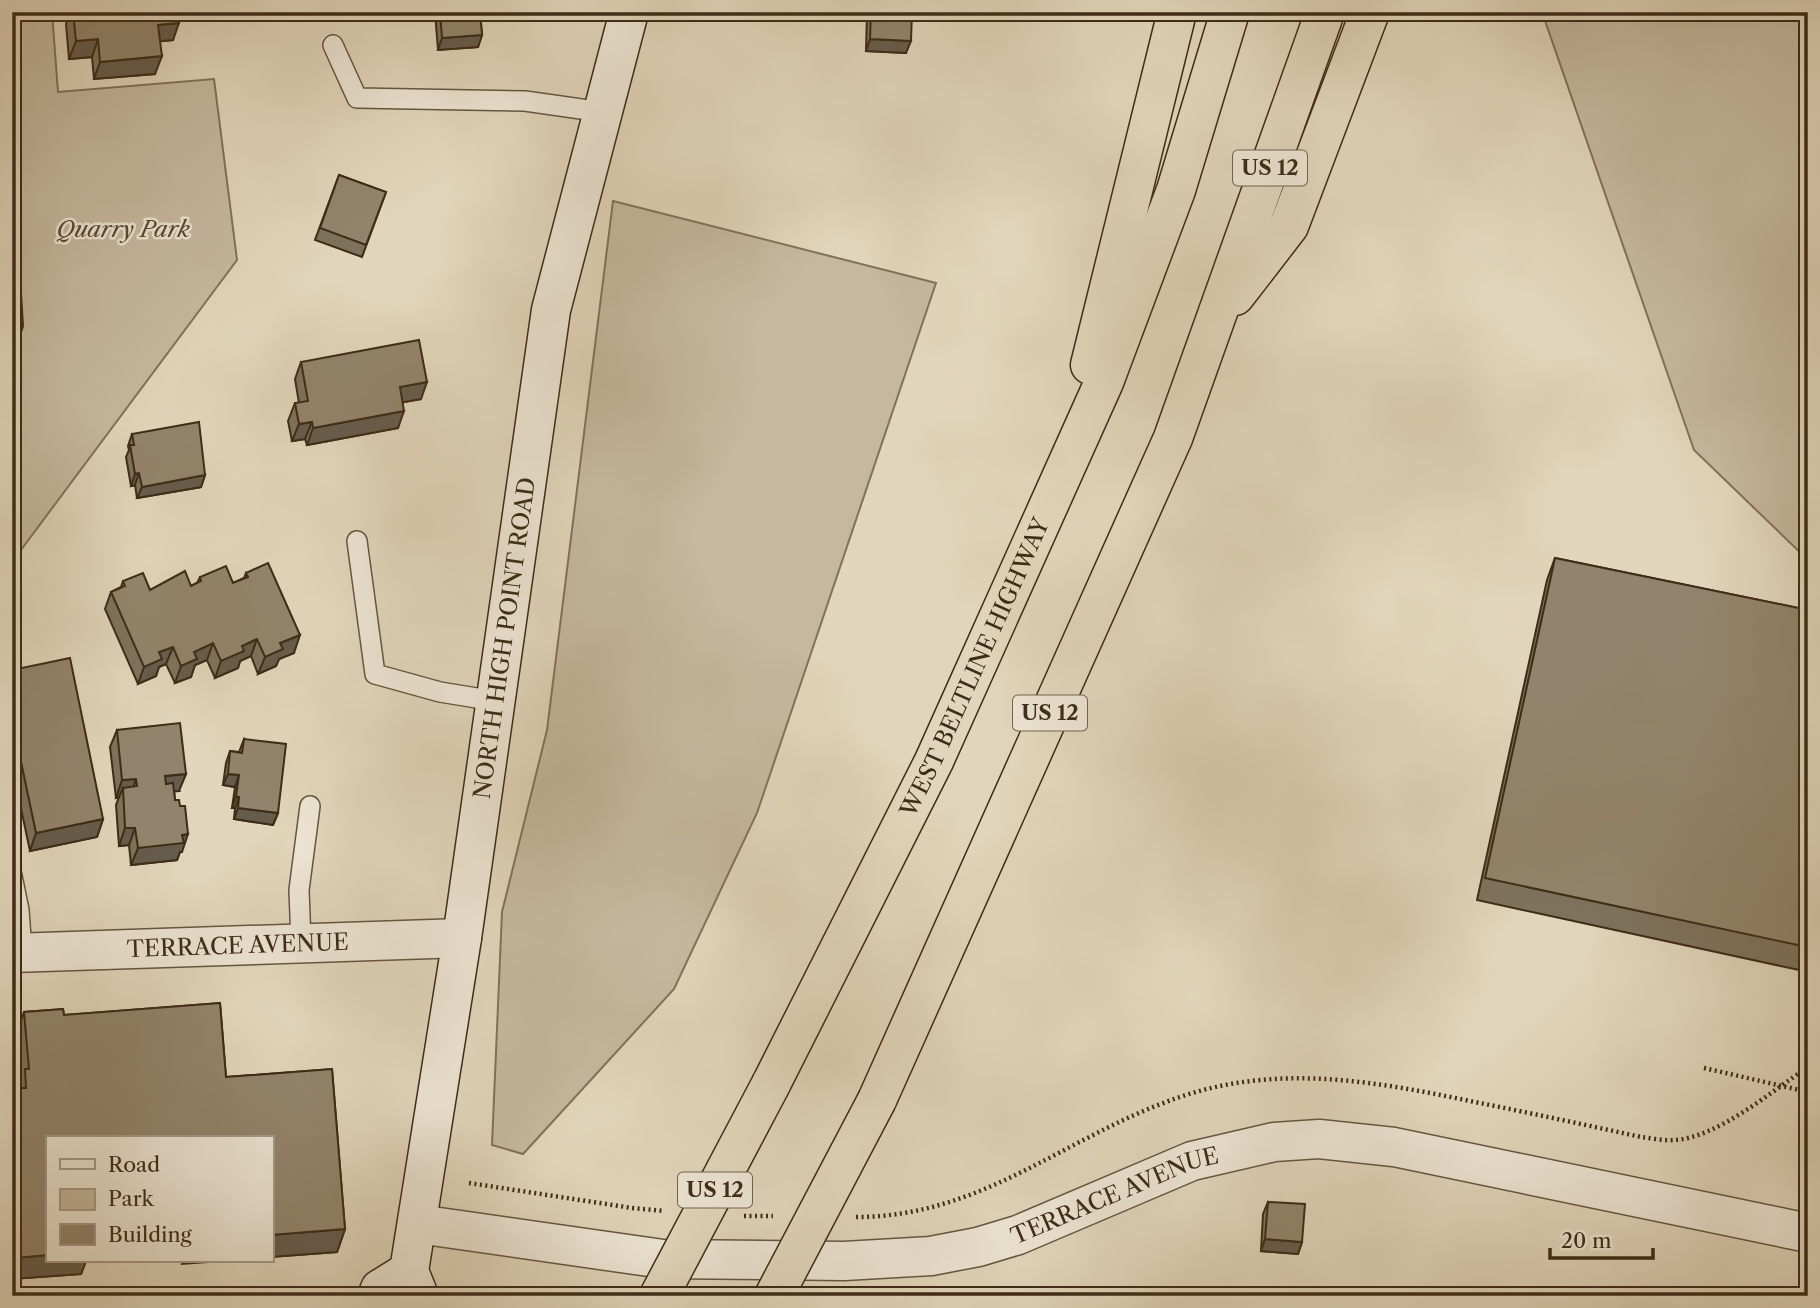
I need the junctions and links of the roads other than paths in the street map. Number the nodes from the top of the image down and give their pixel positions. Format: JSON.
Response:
{"nodes":[{"id":1,"x":629,"y":12,"type":"edge"},
{"id":2,"x":1177,"y":12,"type":"edge"},
{"id":3,"x":1230,"y":12,"type":"edge"},
{"id":4,"x":1325,"y":12,"type":"edge"},
{"id":5,"x":1370,"y":12,"type":"edge"},
{"id":6,"x":333,"y":45,"type":"dead end"},
{"id":7,"x":603,"y":112,"type":"junction"},
{"id":8,"x":1214,"y":323,"type":"junction"},
{"id":9,"x":1065,"y":465,"type":"junction"},
{"id":10,"x":357,"y":541,"type":"dead end"},
{"id":11,"x":495,"y":701,"type":"junction"},
{"id":12,"x":310,"y":806,"type":"dead end"},
{"id":13,"x":12,"y":876,"type":"edge"},
{"id":14,"x":462,"y":938,"type":"junction"},
{"id":15,"x":301,"y":942,"type":"junction"},
{"id":16,"x":17,"y":952,"type":"edge"},
{"id":17,"x":418,"y":1224,"type":"junction"},
{"id":18,"x":1808,"y":1233,"type":"edge"},
{"id":19,"x":414,"y":1283,"type":"edge"},
{"id":20,"x":377,"y":1296,"type":"edge"},
{"id":21,"x":659,"y":1296,"type":"edge"},
{"id":22,"x":774,"y":1296,"type":"edge"}],
"edges":[{"from":1,"to":7,"type":"street","name":"NORTH HIGH POINT ROAD"},
{"from":2,"to":9,"type":"highway"},
{"from":3,"to":9,"type":"highway","name":"WEST BELTLINE HIGHWAY","number":"US 12"},
{"from":4,"to":8,"type":"highway","number":"US 12"},
{"from":5,"to":8,"type":"highway"},
{"from":6,"to":7,"type":"lane"},
{"from":7,"to":11,"type":"street","name":"NORTH HIGH POINT ROAD"},
{"from":8,"to":22,"type":"highway","number":"US 12","bridge":true},
{"from":9,"to":21,"type":"highway","name":"WEST BELTLINE HIGHWAY","number":"US 12","bridge":true},
{"from":10,"to":11,"type":"lane"},
{"from":11,"to":14,"type":"street","name":"NORTH HIGH POINT ROAD"},
{"from":12,"to":15,"type":"lane"},
{"from":13,"to":16,"type":"lane"},
{"from":14,"to":15,"type":"street","name":"TERRACE AVENUE"},
{"from":14,"to":17,"type":"street","name":"NORTH HIGH POINT ROAD"},
{"from":15,"to":16,"type":"street","name":"TERRACE AVENUE"},
{"from":17,"to":18,"type":"street","name":"TERRACE AVENUE"},
{"from":17,"to":19,"type":"street","name":"NORTH HIGH POINT ROAD"},
{"from":19,"to":20,"type":"street","name":"NORTH HIGH POINT ROAD"}]}
